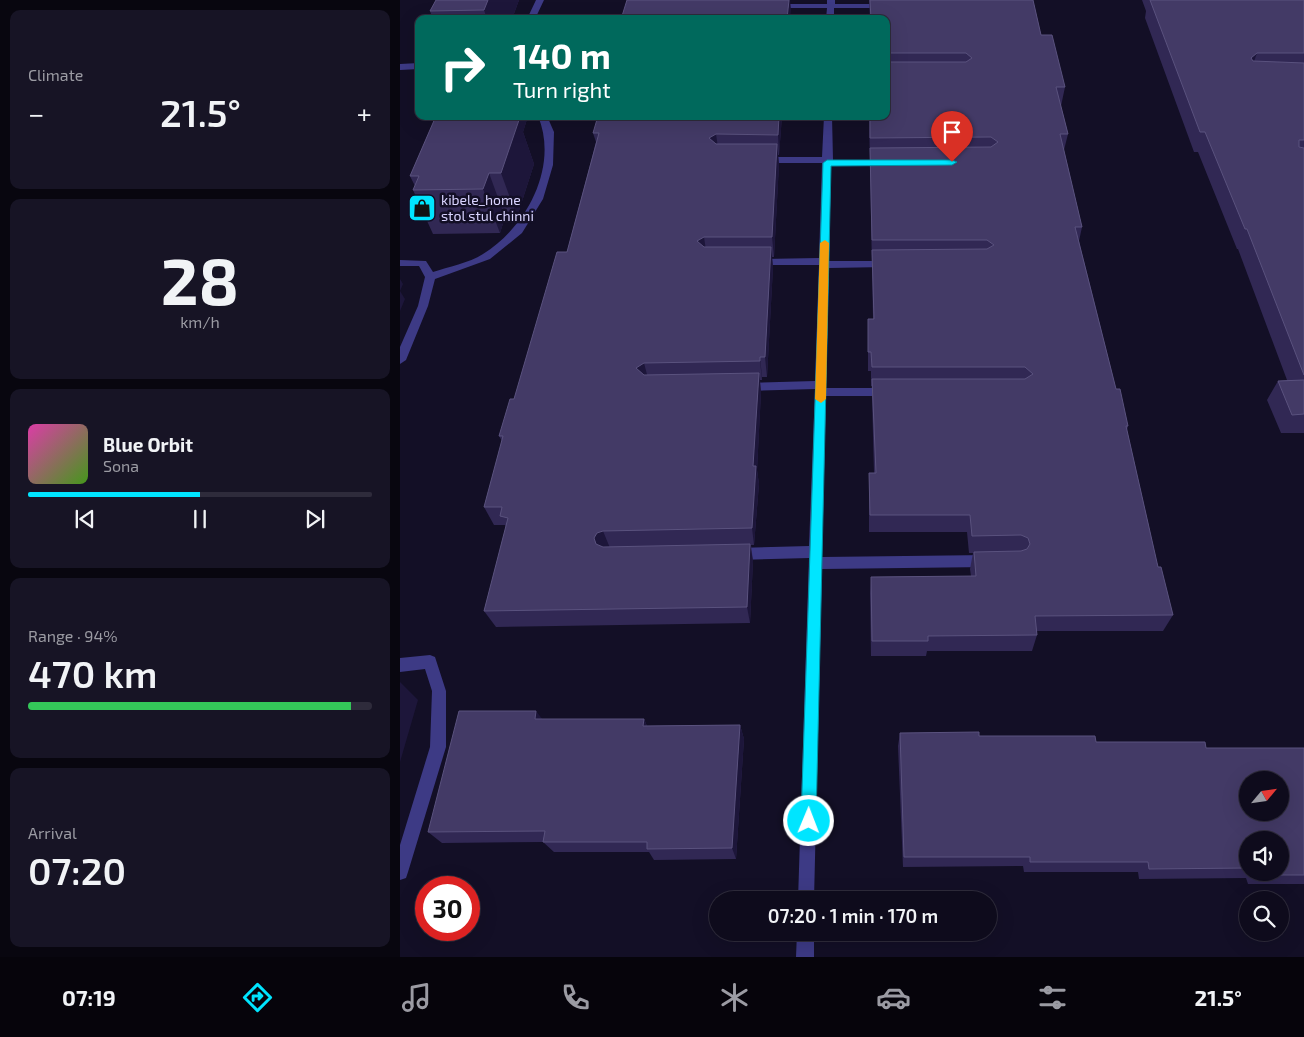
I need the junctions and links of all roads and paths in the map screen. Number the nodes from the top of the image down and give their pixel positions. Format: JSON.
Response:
{"nodes":[{"id":1,"x":540,"y":0,"type":"edge"},
{"id":2,"x":830,"y":3,"type":"edge"},
{"id":3,"x":762,"y":6,"type":"edge"},
{"id":4,"x":890,"y":6,"type":"edge"},
{"id":5,"x":533,"y":15,"type":"edge"},
{"id":6,"x":415,"y":66,"type":"edge"},
{"id":7,"x":400,"y":67,"type":"edge"},
{"id":8,"x":544,"y":120,"type":"edge"},
{"id":9,"x":828,"y":120,"type":"edge"},
{"id":10,"x":749,"y":160,"type":"edge"},
{"id":11,"x":827,"y":161,"type":"junction"},
{"id":12,"x":894,"y":163,"type":"edge"},
{"id":13,"x":746,"y":262,"type":"edge"},
{"id":14,"x":400,"y":263,"type":"edge"},
{"id":15,"x":824,"y":263,"type":"junction"},
{"id":16,"x":894,"y":264,"type":"edge"},
{"id":17,"x":430,"y":277,"type":"junction"},
{"id":18,"x":400,"y":360,"type":"edge"},
{"id":19,"x":735,"y":387,"type":"edge"},
{"id":20,"x":821,"y":389,"type":"junction"},
{"id":21,"x":901,"y":392,"type":"edge"},
{"id":22,"x":718,"y":554,"type":"edge"},
{"id":23,"x":816,"y":558,"type":"junction"},
{"id":24,"x":997,"y":560,"type":"edge"},
{"id":25,"x":400,"y":664,"type":"edge"},
{"id":26,"x":400,"y":872,"type":"edge"},
{"id":27,"x":806,"y":891,"type":"edge"},
{"id":28,"x":806,"y":941,"type":"edge"},
{"id":29,"x":805,"y":957,"type":"edge"}],
"edges":[{"from":1,"to":5,"type":"street"},
{"from":2,"to":3,"type":"street"},
{"from":2,"to":4,"type":"street"},
{"from":6,"to":7,"type":"street"},
{"from":8,"to":17,"type":"street"},
{"from":9,"to":11,"type":"street"},
{"from":10,"to":11,"type":"street"},
{"from":11,"to":12,"type":"street"},
{"from":11,"to":15,"type":"street"},
{"from":13,"to":15,"type":"street"},
{"from":14,"to":17,"type":"street"},
{"from":15,"to":16,"type":"street"},
{"from":15,"to":20,"type":"street"},
{"from":17,"to":18,"type":"street"},
{"from":19,"to":20,"type":"street"},
{"from":20,"to":21,"type":"street"},
{"from":20,"to":23,"type":"street"},
{"from":22,"to":23,"type":"street"},
{"from":23,"to":24,"type":"street"},
{"from":23,"to":27,"type":"street"},
{"from":25,"to":26,"type":"street"},
{"from":28,"to":29,"type":"street"}]}
